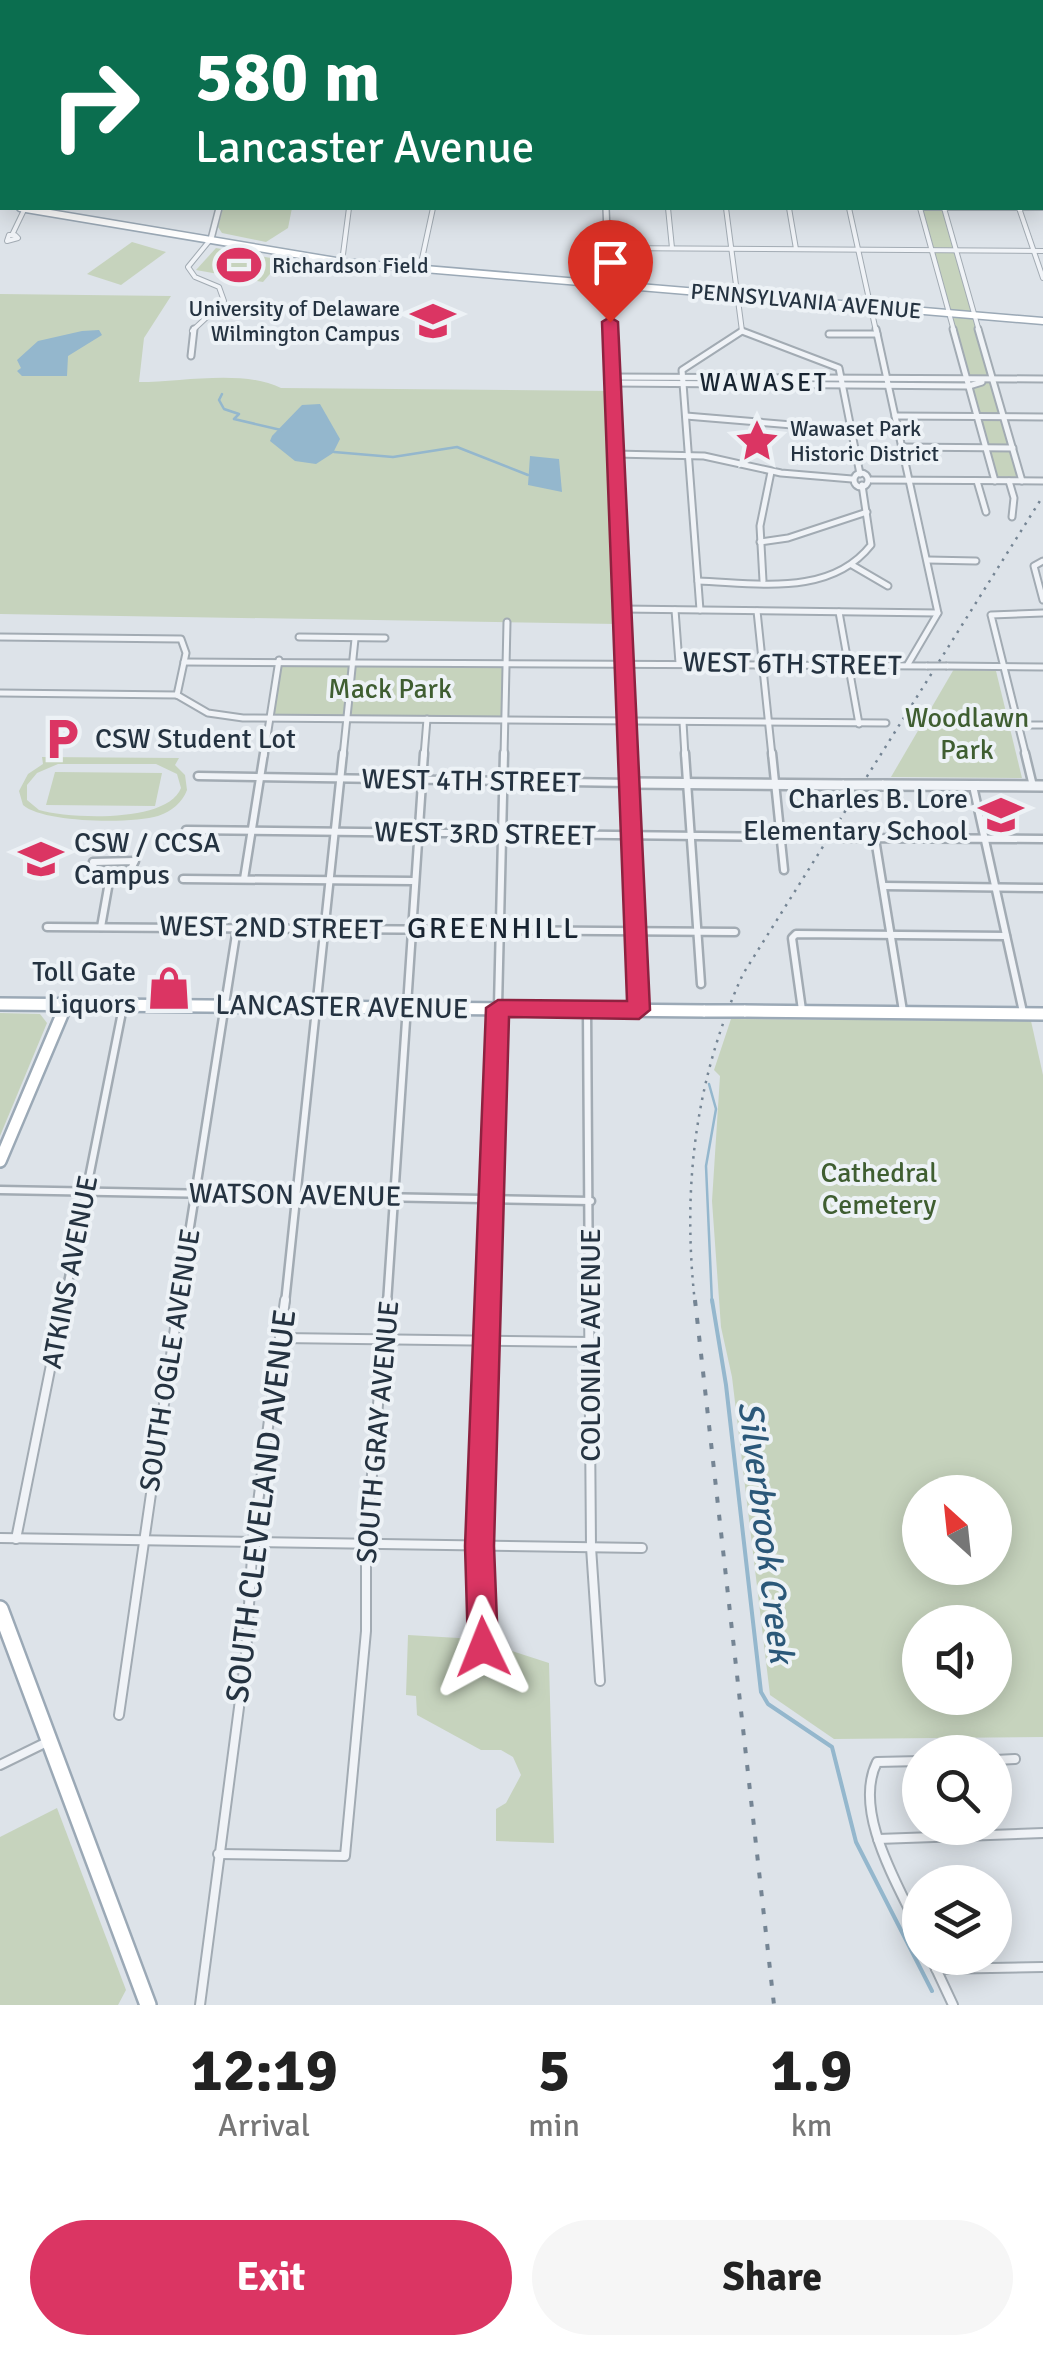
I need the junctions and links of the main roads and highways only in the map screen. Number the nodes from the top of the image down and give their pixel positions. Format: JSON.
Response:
{"nodes":[{"id":1,"x":46,"y":210,"type":"edge"},
{"id":2,"x":1043,"y":321,"type":"edge"},
{"id":3,"x":0,"y":1004,"type":"edge"},
{"id":4,"x":66,"y":1006,"type":"junction"},
{"id":5,"x":1043,"y":1014,"type":"edge"},
{"id":6,"x":0,"y":1161,"type":"edge"},
{"id":7,"x":0,"y":1609,"type":"edge"},
{"id":8,"x":148,"y":2005,"type":"edge"}],
"edges":[{"from":1,"to":2,"type":"main road","name":"PENNSYLVANIA AVENUE"},
{"from":3,"to":4,"type":"main road","name":"LANCASTER AVENUE"},
{"from":4,"to":5,"type":"main road","name":"LANCASTER AVENUE","bridge":true},
{"from":4,"to":6,"type":"main road"},
{"from":7,"to":8,"type":"main road"}]}
